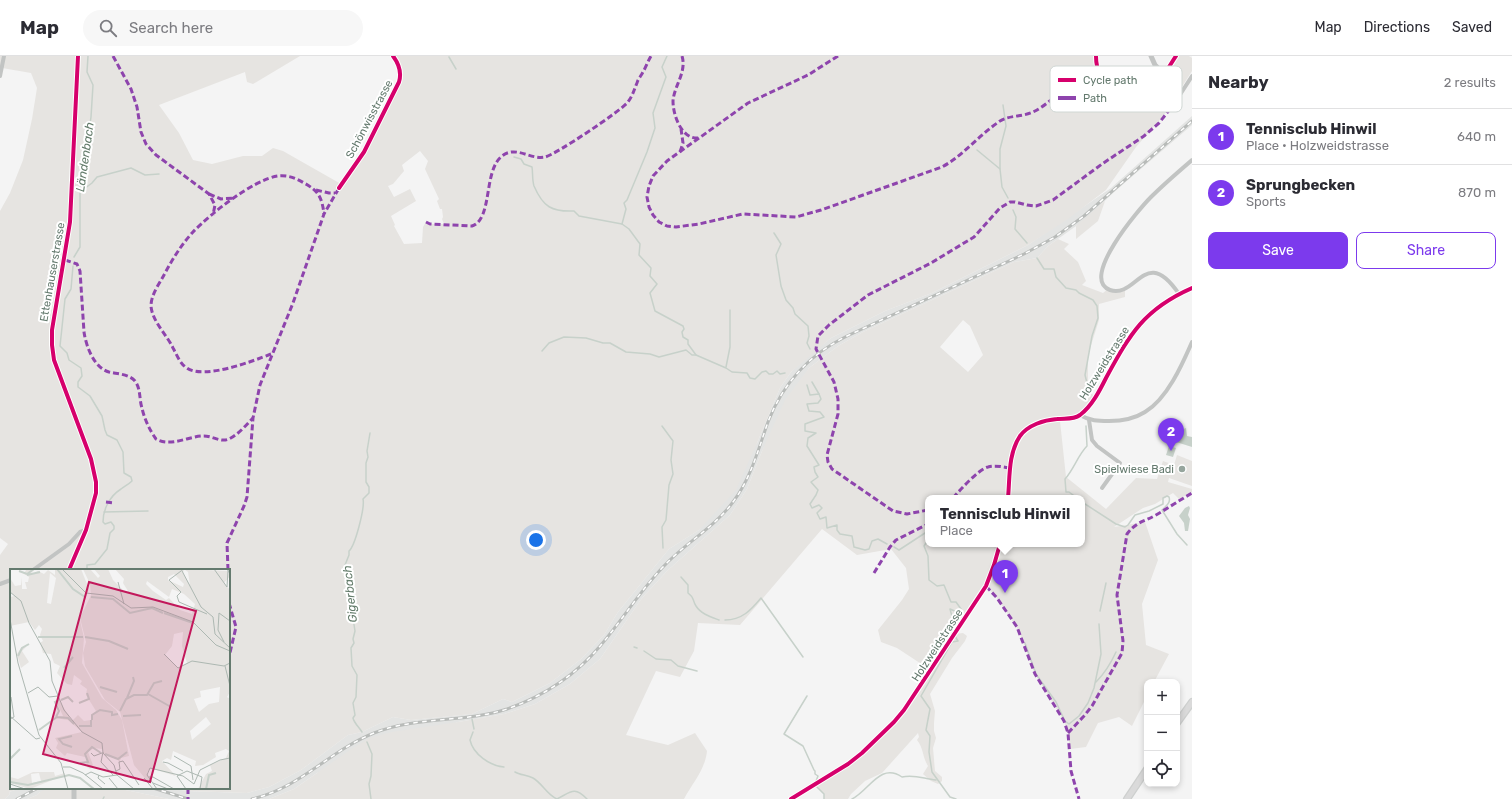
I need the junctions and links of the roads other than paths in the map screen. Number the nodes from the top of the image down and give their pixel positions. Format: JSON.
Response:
{"nodes":[{"id":1,"x":4,"y":56,"type":"edge"},
{"id":2,"x":78,"y":56,"type":"edge"},
{"id":3,"x":393,"y":56,"type":"edge"},
{"id":4,"x":1096,"y":56,"type":"edge"},
{"id":5,"x":1151,"y":56,"type":"edge"},
{"id":6,"x":1176,"y":56,"type":"edge"},
{"id":7,"x":1097,"y":66,"type":"edge"},
{"id":8,"x":1156,"y":66,"type":"edge"},
{"id":9,"x":1169,"y":66,"type":"edge"},
{"id":10,"x":0,"y":76,"type":"edge"},
{"id":11,"x":1192,"y":76,"type":"edge"},
{"id":12,"x":1182,"y":92,"type":"edge"},
{"id":13,"x":1192,"y":160,"type":"edge"},
{"id":14,"x":339,"y":188,"type":"dead end"},
{"id":15,"x":1192,"y":288,"type":"edge"},
{"id":16,"x":1179,"y":294,"type":"junction"},
{"id":17,"x":1192,"y":342,"type":"edge"},
{"id":18,"x":1080,"y":415,"type":"junction"},
{"id":19,"x":1089,"y":420,"type":"junction"},
{"id":20,"x":1102,"y":488,"type":"dead end"},
{"id":21,"x":1008,"y":495,"type":"edge"},
{"id":22,"x":86,"y":530,"type":"junction"},
{"id":23,"x":999,"y":547,"type":"edge"},
{"id":24,"x":34,"y":569,"type":"edge"},
{"id":25,"x":69,"y":569,"type":"edge"},
{"id":26,"x":10,"y":580,"type":"edge"},
{"id":27,"x":0,"y":584,"type":"edge"},
{"id":28,"x":1192,"y":702,"type":"edge"},
{"id":29,"x":1180,"y":719,"type":"edge"},
{"id":30,"x":1144,"y":774,"type":"edge"},
{"id":31,"x":793,"y":799,"type":"edge"},
{"id":32,"x":1127,"y":799,"type":"edge"}],
"edges":[{"from":1,"to":10,"type":"street"},
{"from":2,"to":22,"type":"street","name":"Ettenhauserstrasse"},
{"from":3,"to":14,"type":"street","name":"Schönwisstrasse"},
{"from":4,"to":7,"type":"street"},
{"from":5,"to":8,"type":"street"},
{"from":6,"to":9,"type":"street"},
{"from":11,"to":12,"type":"street"},
{"from":13,"to":16,"type":"street"},
{"from":15,"to":16,"type":"street","name":"Holzweidstrasse"},
{"from":16,"to":18,"type":"street","name":"Holzweidstrasse"},
{"from":17,"to":19,"type":"street"},
{"from":18,"to":19,"type":"street"},
{"from":18,"to":21,"type":"street","name":"Holzweidstrasse"},
{"from":19,"to":20,"type":"street"},
{"from":22,"to":24,"type":"street"},
{"from":22,"to":25,"type":"street","name":"Ettenhauserstrasse"},
{"from":23,"to":31,"type":"street","name":"Holzweidstrasse"},
{"from":26,"to":27,"type":"street"},
{"from":28,"to":29,"type":"main road"},
{"from":30,"to":32,"type":"main road"}]}
